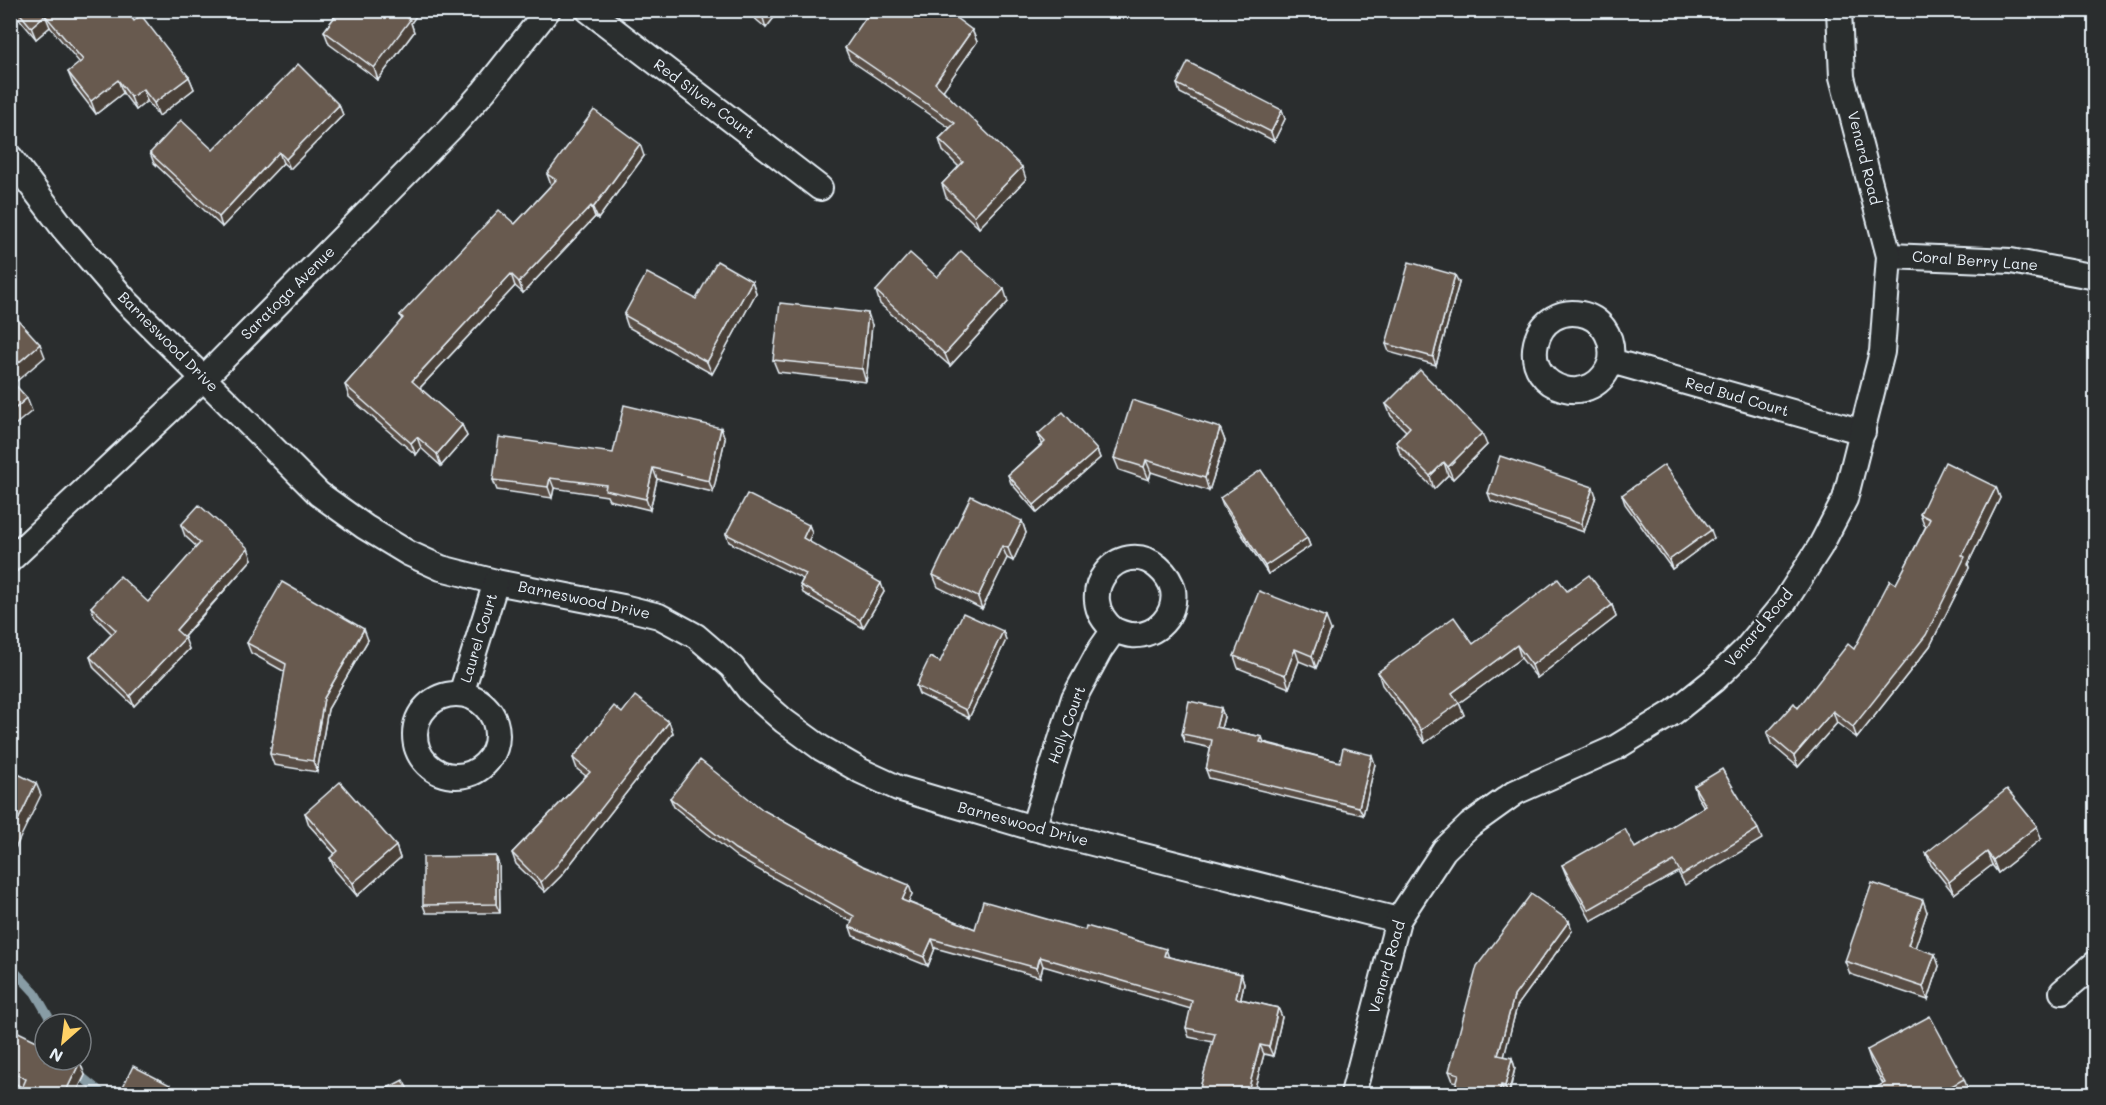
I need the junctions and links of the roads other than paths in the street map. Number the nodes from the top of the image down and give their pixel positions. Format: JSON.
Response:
{"nodes":[{"id":1,"x":548,"y":10,"type":"edge"},
{"id":2,"x":588,"y":10,"type":"edge"},
{"id":3,"x":1839,"y":10,"type":"edge"},
{"id":4,"x":10,"y":157,"type":"edge"},
{"id":5,"x":820,"y":188,"type":"dead end"},
{"id":6,"x":1888,"y":256,"type":"junction"},
{"id":7,"x":2096,"y":277,"type":"edge"},
{"id":8,"x":1611,"y":361,"type":"dead end"},
{"id":9,"x":204,"y":378,"type":"junction"},
{"id":10,"x":1863,"y":432,"type":"junction"},
{"id":11,"x":10,"y":560,"type":"edge"},
{"id":12,"x":496,"y":582,"type":"junction"},
{"id":13,"x":1114,"y":630,"type":"dead end"},
{"id":14,"x":461,"y":694,"type":"dead end"},
{"id":15,"x":1033,"y":828,"type":"junction"},
{"id":16,"x":1398,"y":920,"type":"junction"},
{"id":17,"x":2096,"y":963,"type":"edge"},
{"id":18,"x":2062,"y":992,"type":"dead end"},
{"id":19,"x":1353,"y":1095,"type":"edge"}],
"edges":[{"from":1,"to":9,"type":"street","name":"Saratoga Avenue"},
{"from":2,"to":5,"type":"street","name":"Red Silver Court"},
{"from":3,"to":6,"type":"street","name":"Venard Road"},
{"from":4,"to":9,"type":"street","name":"Barneswood Drive"},
{"from":6,"to":7,"type":"street","name":"Coral Berry Lane"},
{"from":6,"to":10,"type":"street","name":"Venard Road"},
{"from":8,"to":10,"type":"street","name":"Red Bud Court"},
{"from":9,"to":11,"type":"street","name":"Saratoga Avenue"},
{"from":9,"to":12,"type":"street","name":"Barneswood Drive"},
{"from":10,"to":16,"type":"street","name":"Venard Road"},
{"from":12,"to":14,"type":"street","name":"Laurel Court"},
{"from":12,"to":15,"type":"street","name":"Barneswood Drive"},
{"from":13,"to":15,"type":"street","name":"Holly Court"},
{"from":15,"to":16,"type":"street","name":"Barneswood Drive"},
{"from":16,"to":19,"type":"street","name":"Venard Road"},
{"from":17,"to":18,"type":"street"}]}
